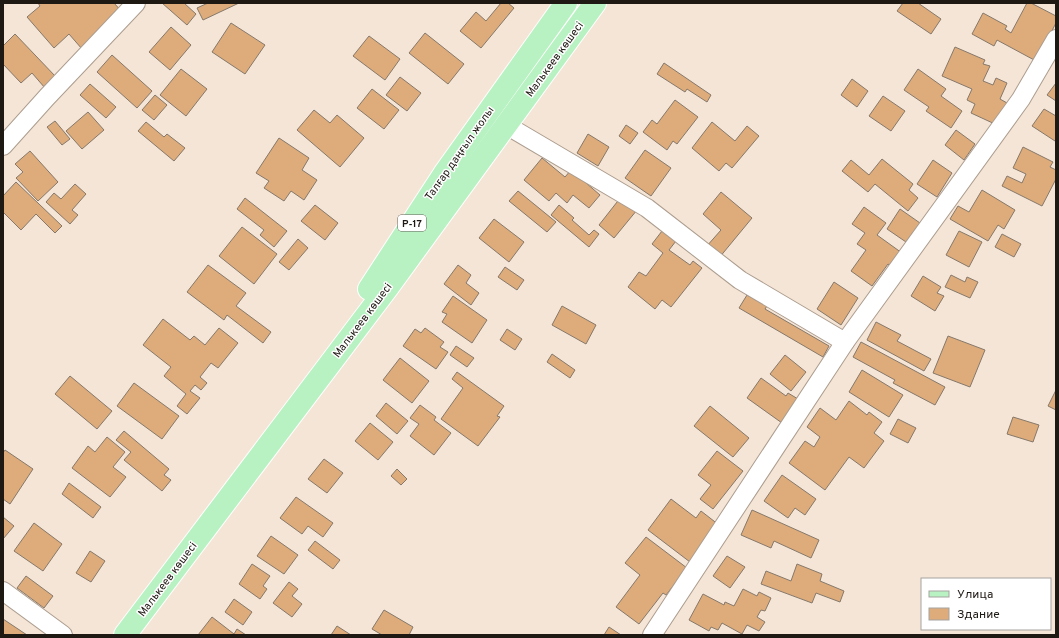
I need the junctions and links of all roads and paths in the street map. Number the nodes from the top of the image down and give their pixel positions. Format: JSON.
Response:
{"nodes":[{"id":1,"x":136,"y":3,"type":"edge"},
{"id":2,"x":566,"y":3,"type":"edge"},
{"id":3,"x":595,"y":3,"type":"edge"},
{"id":4,"x":1056,"y":38,"type":"edge"},
{"id":5,"x":506,"y":125,"type":"junction"},
{"id":6,"x":3,"y":146,"type":"edge"},
{"id":7,"x":845,"y":342,"type":"junction"},
{"id":8,"x":266,"y":448,"type":"junction"},
{"id":9,"x":3,"y":591,"type":"edge"},
{"id":10,"x":63,"y":635,"type":"edge"},
{"id":11,"x":126,"y":635,"type":"edge"},
{"id":12,"x":652,"y":635,"type":"edge"}],
"edges":[{"from":1,"to":6,"type":"street"},
{"from":2,"to":8,"type":"main road","name":"Талғар даңғыл жолы","number":"P-17"},
{"from":3,"to":5,"type":"main road","name":"Малькеев көшесі"},
{"from":4,"to":7,"type":"street"},
{"from":5,"to":7,"type":"street"},
{"from":5,"to":8,"type":"main road","name":"Малькеев көшесі"},
{"from":7,"to":12,"type":"street"},
{"from":8,"to":11,"type":"main road","name":"Малькеев көшесі"},
{"from":9,"to":10,"type":"street"}]}
